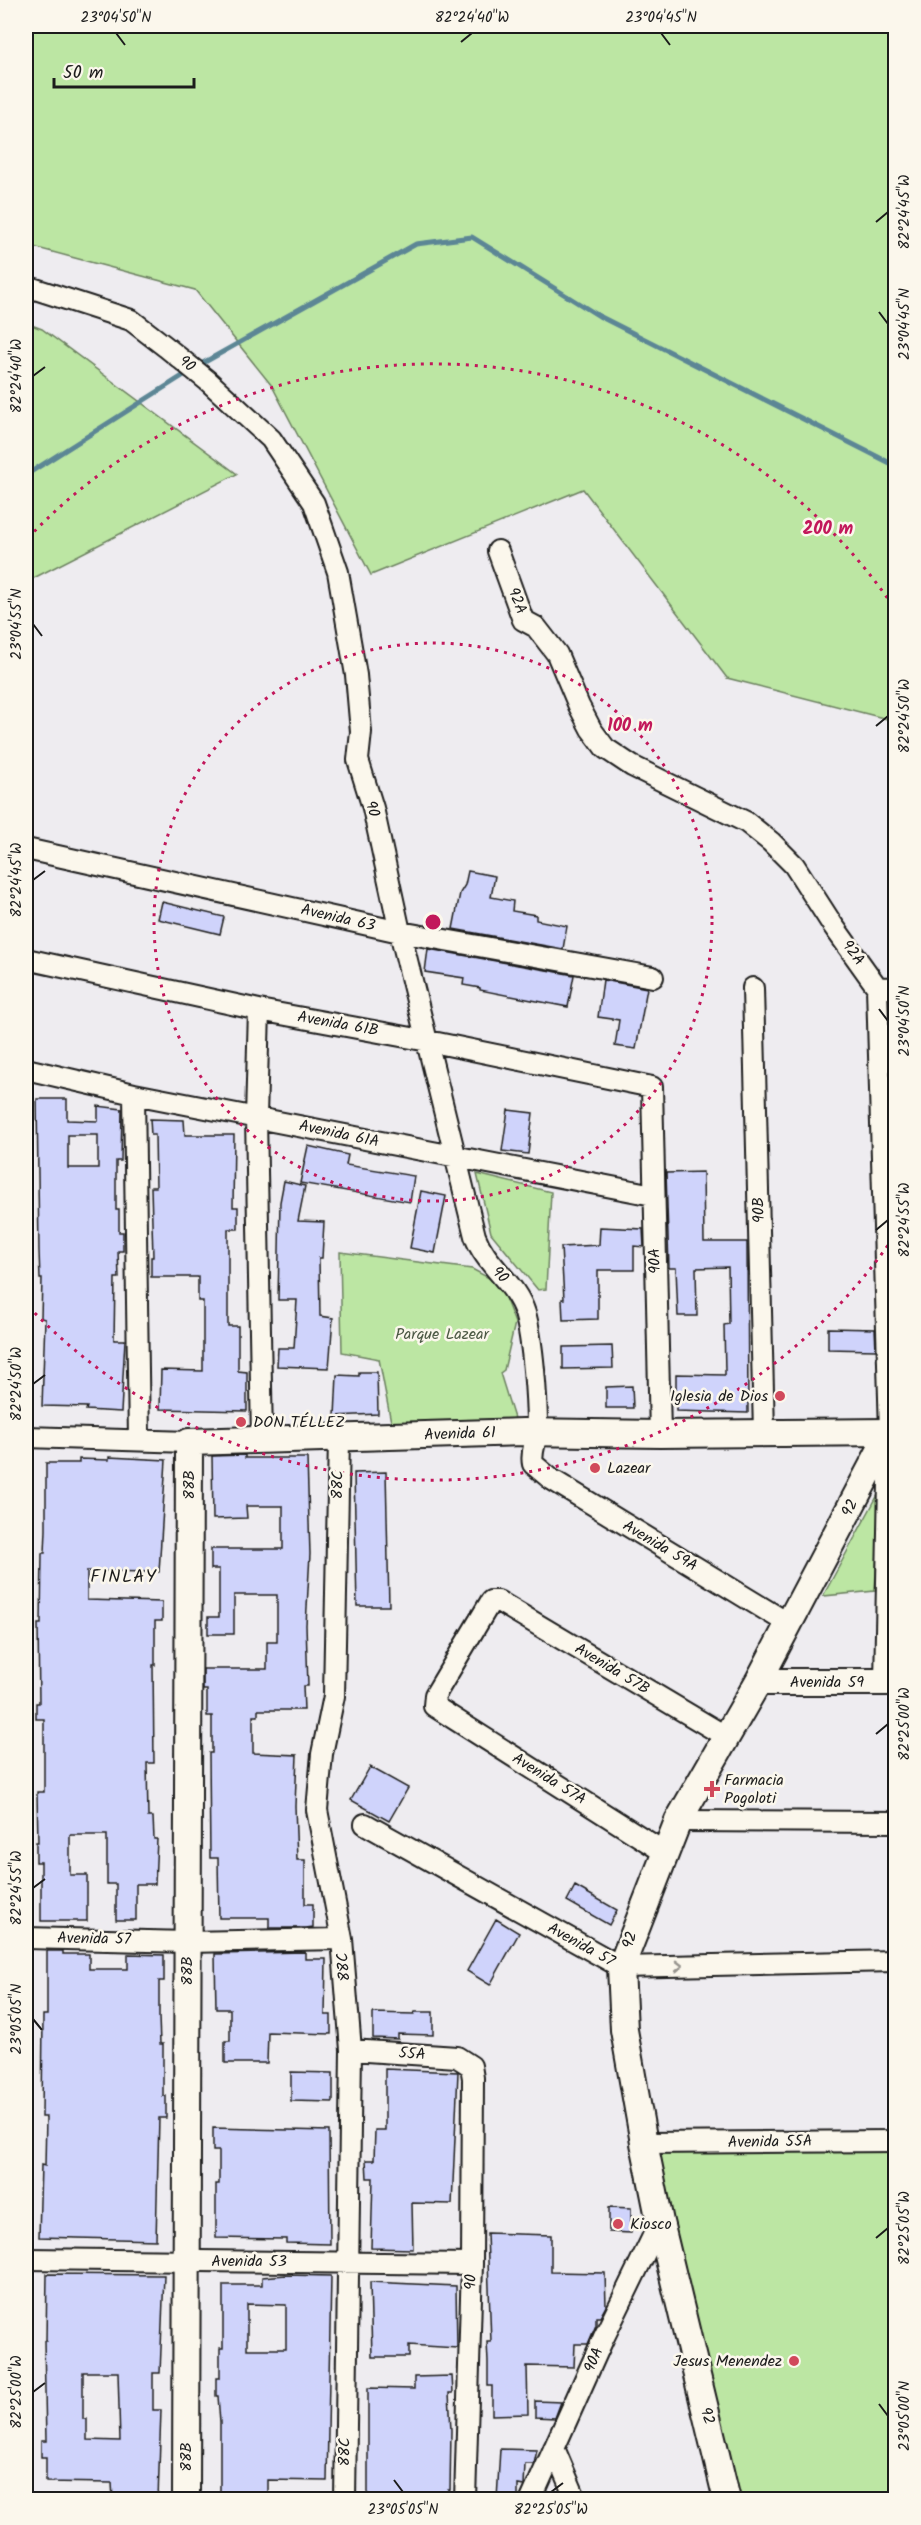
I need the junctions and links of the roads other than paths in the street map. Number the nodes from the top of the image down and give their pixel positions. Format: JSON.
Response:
{"nodes":[{"id":1,"x":26,"y":286,"type":"edge"},
{"id":2,"x":498,"y":551,"type":"dead end"},
{"id":3,"x":26,"y":849,"type":"edge"},
{"id":4,"x":400,"y":932,"type":"junction"},
{"id":5,"x":26,"y":959,"type":"edge"},
{"id":6,"x":653,"y":977,"type":"dead end"},
{"id":7,"x":886,"y":987,"type":"edge"},
{"id":8,"x":753,"y":988,"type":"dead end"},
{"id":9,"x":259,"y":1010,"type":"junction"},
{"id":10,"x":428,"y":1041,"type":"junction"},
{"id":11,"x":26,"y":1069,"type":"edge"},
{"id":12,"x":652,"y":1088,"type":"joint"},
{"id":13,"x":134,"y":1094,"type":"junction"},
{"id":14,"x":256,"y":1117,"type":"junction"},
{"id":15,"x":456,"y":1158,"type":"junction"},
{"id":16,"x":653,"y":1195,"type":"junction"},
{"id":17,"x":537,"y":1431,"type":"junction"},
{"id":18,"x":764,"y":1432,"type":"junction"},
{"id":19,"x":893,"y":1432,"type":"edge"},
{"id":20,"x":660,"y":1434,"type":"junction"},
{"id":21,"x":26,"y":1437,"type":"edge"},
{"id":22,"x":339,"y":1438,"type":"junction"},
{"id":23,"x":139,"y":1440,"type":"junction"},
{"id":24,"x":262,"y":1440,"type":"junction"},
{"id":25,"x":189,"y":1442,"type":"junction"},
{"id":26,"x":533,"y":1464,"type":"joint"},
{"id":27,"x":789,"y":1624,"type":"junction"},
{"id":28,"x":758,"y":1682,"type":"junction"},
{"id":29,"x":890,"y":1682,"type":"edge"},
{"id":30,"x":434,"y":1706,"type":"joint"},
{"id":31,"x":725,"y":1736,"type":"junction"},
{"id":32,"x":678,"y":1821,"type":"junction"},
{"id":33,"x":896,"y":1822,"type":"edge"},
{"id":34,"x":365,"y":1824,"type":"dead end"},
{"id":35,"x":664,"y":1852,"type":"junction"},
{"id":36,"x":26,"y":1938,"type":"edge"},
{"id":37,"x":342,"y":1939,"type":"junction"},
{"id":38,"x":188,"y":1942,"type":"junction"},
{"id":39,"x":896,"y":1962,"type":"edge"},
{"id":40,"x":621,"y":1967,"type":"junction"},
{"id":41,"x":351,"y":2050,"type":"junction"},
{"id":42,"x":471,"y":2066,"type":"joint"},
{"id":43,"x":896,"y":2141,"type":"edge"},
{"id":44,"x":644,"y":2143,"type":"junction"},
{"id":45,"x":660,"y":2222,"type":"junction"},
{"id":46,"x":26,"y":2259,"type":"edge"},
{"id":47,"x":187,"y":2260,"type":"junction"},
{"id":48,"x":348,"y":2261,"type":"junction"},
{"id":49,"x":472,"y":2264,"type":"junction"},
{"id":50,"x":554,"y":2448,"type":"junction"},
{"id":51,"x":186,"y":2499,"type":"edge"},
{"id":52,"x":345,"y":2499,"type":"edge"},
{"id":53,"x":465,"y":2499,"type":"edge"},
{"id":54,"x":531,"y":2499,"type":"edge"},
{"id":55,"x":576,"y":2499,"type":"edge"},
{"id":56,"x":727,"y":2499,"type":"edge"}],
"edges":[{"from":1,"to":4,"type":"street","name":"90"},
{"from":2,"to":7,"type":"street","name":"92A"},
{"from":3,"to":4,"type":"street","name":"Avenida 63"},
{"from":4,"to":6,"type":"street","name":"Avenida 63"},
{"from":4,"to":10,"type":"street","name":"90"},
{"from":5,"to":9,"type":"street","name":"Avenida 61B"},
{"from":7,"to":19,"type":"street","name":"92A"},
{"from":8,"to":18,"type":"street","name":"90B"},
{"from":9,"to":10,"type":"street","name":"Avenida 61B"},
{"from":9,"to":14,"type":"street"},
{"from":10,"to":12,"type":"street","name":"Avenida 61B"},
{"from":10,"to":15,"type":"street","name":"90"},
{"from":11,"to":13,"type":"street","name":"Avenida 61A"},
{"from":12,"to":16,"type":"street","name":"90A"},
{"from":13,"to":14,"type":"street","name":"Avenida 61A"},
{"from":13,"to":23,"type":"street"},
{"from":14,"to":15,"type":"street","name":"Avenida 61A"},
{"from":14,"to":24,"type":"street"},
{"from":15,"to":16,"type":"street","name":"Avenida 61A"},
{"from":15,"to":17,"type":"street","name":"90"},
{"from":16,"to":20,"type":"street","name":"90A"},
{"from":17,"to":20,"type":"street","name":"Avenida 61"},
{"from":17,"to":22,"type":"street","name":"Avenida 61"},
{"from":17,"to":26,"type":"street","name":"90"},
{"from":18,"to":19,"type":"street","name":"Avenida 61"},
{"from":18,"to":20,"type":"street","name":"Avenida 61"},
{"from":19,"to":27,"type":"street","name":"92"},
{"from":19,"to":29,"type":"street","name":"92A"},
{"from":21,"to":23,"type":"street","name":"Avenida 61"},
{"from":22,"to":24,"type":"street","name":"Avenida 61"},
{"from":22,"to":37,"type":"street","name":"88C"},
{"from":23,"to":25,"type":"street","name":"Avenida 61"},
{"from":24,"to":25,"type":"street","name":"Avenida 61"},
{"from":25,"to":38,"type":"street","name":"88B"},
{"from":26,"to":27,"type":"street","name":"Avenida 59A"},
{"from":27,"to":28,"type":"street","name":"92"},
{"from":28,"to":29,"type":"street","name":"Avenida 59"},
{"from":28,"to":31,"type":"street","name":"92"},
{"from":30,"to":31,"type":"street","name":"Avenida 57B"},
{"from":30,"to":35,"type":"street","name":"Avenida 57A"},
{"from":31,"to":32,"type":"street","name":"92"},
{"from":32,"to":33,"type":"street"},
{"from":32,"to":35,"type":"street","name":"92"},
{"from":34,"to":40,"type":"street","name":"Avenida 57"},
{"from":35,"to":40,"type":"street","name":"92"},
{"from":36,"to":38,"type":"street","name":"Avenida 57"},
{"from":37,"to":38,"type":"street","name":"Avenida 57"},
{"from":37,"to":41,"type":"street","name":"88C"},
{"from":38,"to":47,"type":"street","name":"88B"},
{"from":40,"to":39,"type":"street","name":"Avenida 57","one_way":true},
{"from":40,"to":44,"type":"street","name":"92"},
{"from":41,"to":42,"type":"street","name":"55A"},
{"from":41,"to":48,"type":"street","name":"88C"},
{"from":42,"to":49,"type":"street","name":"90"},
{"from":43,"to":44,"type":"street","name":"Avenida 55A"},
{"from":44,"to":45,"type":"street","name":"92"},
{"from":45,"to":50,"type":"street","name":"90A"},
{"from":45,"to":56,"type":"street","name":"92"},
{"from":46,"to":47,"type":"street","name":"Avenida 53"},
{"from":47,"to":48,"type":"street","name":"Avenida 53"},
{"from":47,"to":51,"type":"street","name":"88B"},
{"from":48,"to":49,"type":"street","name":"Avenida 53"},
{"from":48,"to":52,"type":"street","name":"88C"},
{"from":49,"to":53,"type":"street","name":"90"},
{"from":50,"to":54,"type":"street","name":"90A"},
{"from":50,"to":55,"type":"street"}]}
